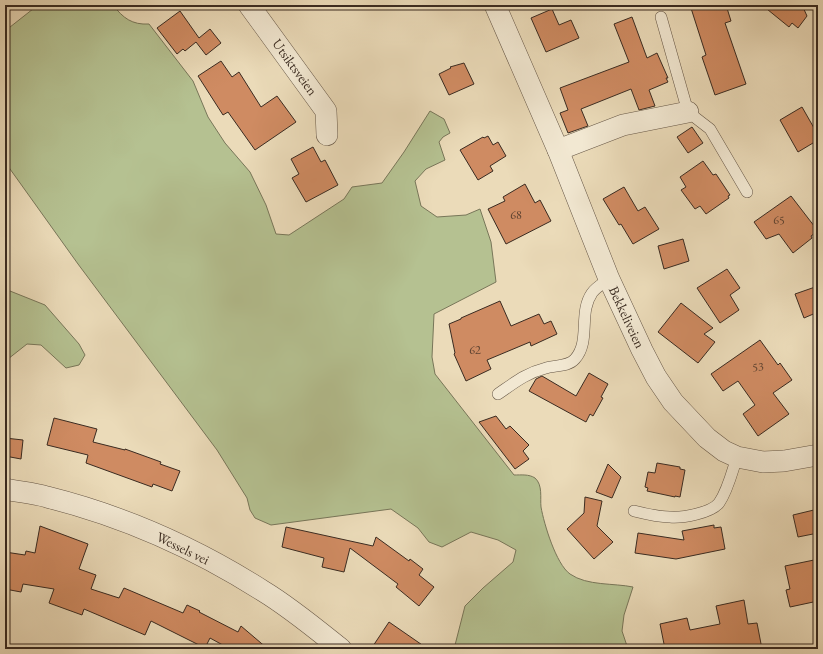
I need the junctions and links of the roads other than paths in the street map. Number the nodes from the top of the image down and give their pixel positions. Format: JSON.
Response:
{"nodes":[{"id":1,"x":249,"y":5,"type":"edge"},
{"id":2,"x":495,"y":5,"type":"edge"},
{"id":3,"x":661,"y":18,"type":"dead end"},
{"id":4,"x":688,"y":112,"type":"junction"},
{"id":5,"x":327,"y":135,"type":"dead end"},
{"id":6,"x":558,"y":150,"type":"junction"},
{"id":7,"x":747,"y":192,"type":"dead end"},
{"id":8,"x":609,"y":279,"type":"junction"},
{"id":9,"x":498,"y":394,"type":"dead end"},
{"id":10,"x":818,"y":455,"type":"edge"},
{"id":11,"x":737,"y":457,"type":"junction"},
{"id":12,"x":5,"y":489,"type":"edge"},
{"id":13,"x":634,"y":511,"type":"dead end"},
{"id":14,"x":341,"y":649,"type":"edge"}],
"edges":[{"from":1,"to":5,"type":"street","name":"Utsiktsveien"},
{"from":2,"to":6,"type":"street","name":"Bekkeliveien"},
{"from":3,"to":4,"type":"lane"},
{"from":4,"to":6,"type":"street"},
{"from":4,"to":7,"type":"lane"},
{"from":6,"to":8,"type":"street","name":"Bekkeliveien"},
{"from":8,"to":9,"type":"lane"},
{"from":8,"to":11,"type":"street","name":"Bekkeliveien"},
{"from":10,"to":11,"type":"street","name":"Bekkeliveien"},
{"from":11,"to":13,"type":"lane"},
{"from":12,"to":14,"type":"street","name":"Wessels vei"}]}
